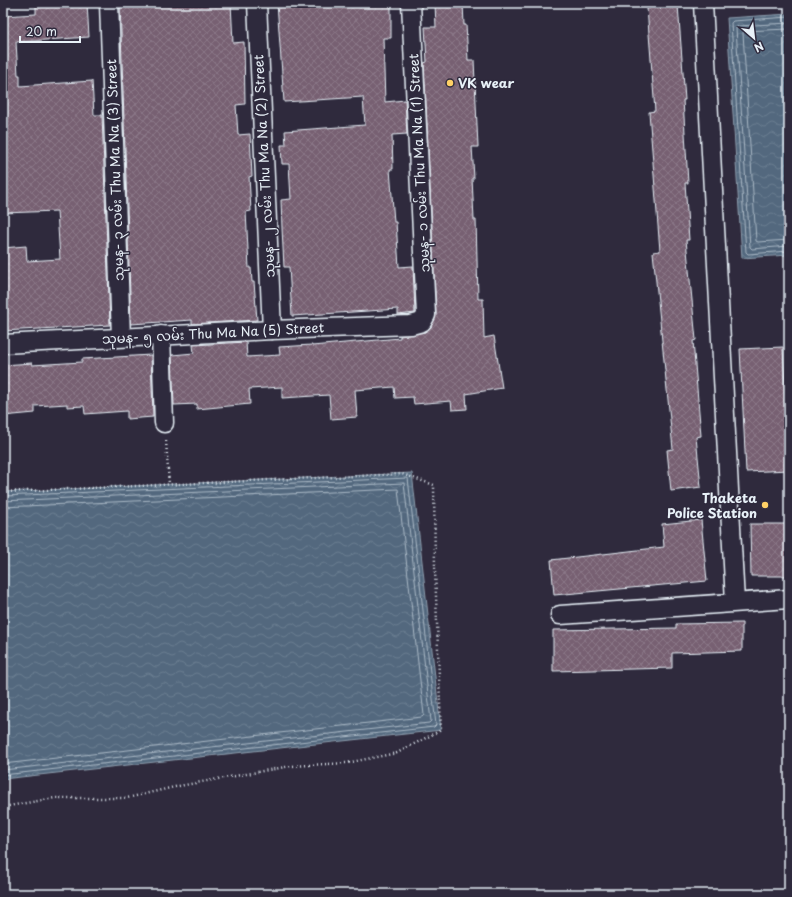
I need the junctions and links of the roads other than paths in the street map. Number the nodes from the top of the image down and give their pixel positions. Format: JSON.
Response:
{"nodes":[{"id":1,"x":109,"y":3,"type":"edge"},
{"id":2,"x":257,"y":3,"type":"edge"},
{"id":3,"x":411,"y":3,"type":"edge"},
{"id":4,"x":703,"y":3,"type":"edge"},
{"id":5,"x":422,"y":322,"type":"joint"},
{"id":6,"x":272,"y":330,"type":"junction"},
{"id":7,"x":161,"y":335,"type":"junction"},
{"id":8,"x":121,"y":338,"type":"junction"},
{"id":9,"x":3,"y":344,"type":"edge"},
{"id":10,"x":164,"y":423,"type":"road end"},
{"id":11,"x":789,"y":600,"type":"edge"},
{"id":12,"x":735,"y":602,"type":"junction"},
{"id":13,"x":560,"y":615,"type":"dead end"}],
"edges":[{"from":1,"to":8,"type":"street","name":"သုမန- ၃ လမ်း Thu Ma Na (3) Street"},
{"from":2,"to":6,"type":"street","name":"သုမန- ၂ လမ်း Thu Ma Na (2) Street"},
{"from":3,"to":5,"type":"street","name":"သုမန- ၁ လမ်း Thu Ma Na (1) Street"},
{"from":4,"to":12,"type":"street"},
{"from":5,"to":6,"type":"street","name":"သုမန- ၅ လမ်း Thu Ma Na (5) Street"},
{"from":6,"to":7,"type":"street","name":"သုမန- ၅ လမ်း Thu Ma Na (5) Street"},
{"from":7,"to":8,"type":"street","name":"သုမန- ၅ လမ်း Thu Ma Na (5) Street"},
{"from":7,"to":10,"type":"street"},
{"from":8,"to":9,"type":"street","name":"သုမန- ၅ လမ်း Thu Ma Na (5) Street"},
{"from":11,"to":12,"type":"street"},
{"from":12,"to":13,"type":"street"}]}
